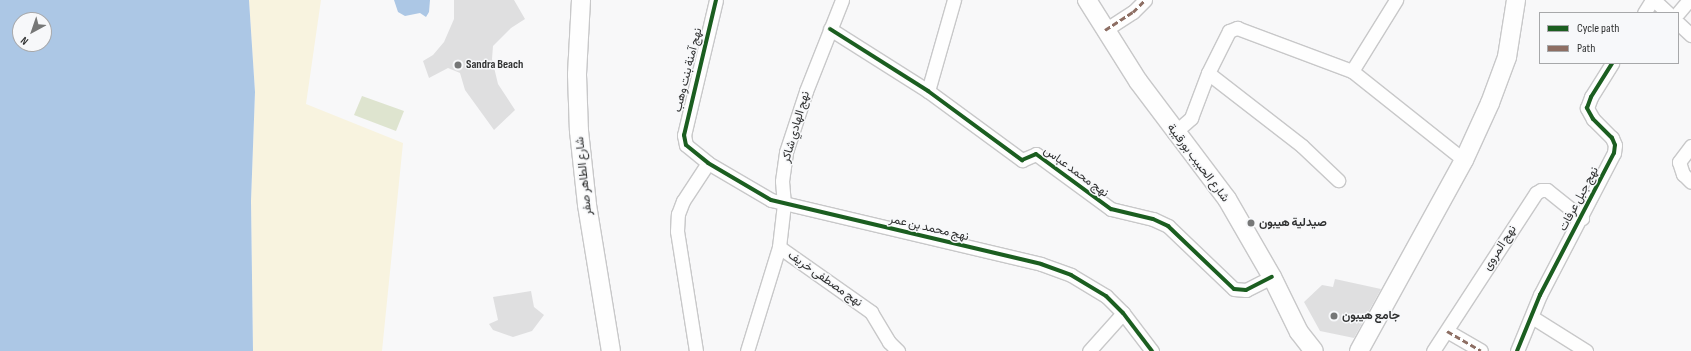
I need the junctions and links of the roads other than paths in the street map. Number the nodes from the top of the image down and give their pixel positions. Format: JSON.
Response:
{"nodes":[{"id":1,"x":581,"y":0,"type":"edge"},
{"id":2,"x":716,"y":0,"type":"edge"},
{"id":3,"x":842,"y":0,"type":"edge"},
{"id":4,"x":954,"y":0,"type":"edge"},
{"id":5,"x":1087,"y":0,"type":"edge"},
{"id":6,"x":1145,"y":0,"type":"edge"},
{"id":7,"x":1396,"y":0,"type":"edge"},
{"id":8,"x":1516,"y":0,"type":"edge"},
{"id":9,"x":1653,"y":0,"type":"edge"},
{"id":10,"x":1689,"y":0,"type":"edge"},
{"id":11,"x":1645,"y":12,"type":"edge"},
{"id":12,"x":1667,"y":12,"type":"edge"},
{"id":13,"x":1679,"y":12,"type":"edge"},
{"id":14,"x":1679,"y":24,"type":"edge"},
{"id":15,"x":830,"y":29,"type":"junction"},
{"id":16,"x":1105,"y":30,"type":"junction"},
{"id":17,"x":1691,"y":35,"type":"edge"},
{"id":18,"x":1611,"y":64,"type":"edge"},
{"id":19,"x":1352,"y":71,"type":"junction"},
{"id":20,"x":1208,"y":73,"type":"junction"},
{"id":21,"x":928,"y":91,"type":"junction"},
{"id":22,"x":1174,"y":133,"type":"junction"},
{"id":23,"x":686,"y":145,"type":"joint"},
{"id":24,"x":1691,"y":146,"type":"edge"},
{"id":25,"x":1464,"y":160,"type":"junction"},
{"id":26,"x":708,"y":163,"type":"junction"},
{"id":27,"x":1338,"y":180,"type":"dead end"},
{"id":28,"x":1691,"y":182,"type":"edge"},
{"id":29,"x":784,"y":204,"type":"junction"},
{"id":30,"x":1582,"y":218,"type":"junction"},
{"id":31,"x":779,"y":247,"type":"junction"},
{"id":32,"x":1272,"y":277,"type":"junction"},
{"id":33,"x":1123,"y":313,"type":"junction"},
{"id":34,"x":1532,"y":317,"type":"junction"},
{"id":35,"x":1447,"y":331,"type":"junction"},
{"id":36,"x":1356,"y":349,"type":"edge"},
{"id":37,"x":611,"y":351,"type":"edge"},
{"id":38,"x":696,"y":351,"type":"edge"},
{"id":39,"x":747,"y":351,"type":"edge"},
{"id":40,"x":898,"y":351,"type":"edge"},
{"id":41,"x":1089,"y":351,"type":"edge"},
{"id":42,"x":1152,"y":351,"type":"edge"},
{"id":43,"x":1312,"y":351,"type":"edge"},
{"id":44,"x":1433,"y":351,"type":"edge"},
{"id":45,"x":1481,"y":351,"type":"edge"},
{"id":46,"x":1517,"y":351,"type":"edge"},
{"id":47,"x":1586,"y":351,"type":"edge"}],
"edges":[{"from":1,"to":37,"type":"main road","name":"شارع الطاهر صفر"},
{"from":2,"to":23,"type":"street","name":"نهج آمنة بنت وهب"},
{"from":3,"to":15,"type":"street","name":"نهج الهادي شاكر"},
{"from":4,"to":21,"type":"street"},
{"from":5,"to":16,"type":"main road","name":"شارع الحبيب بورقيبة"},
{"from":6,"to":16,"type":"street"},
{"from":7,"to":19,"type":"street"},
{"from":8,"to":25,"type":"main road"},
{"from":9,"to":11,"type":"street"},
{"from":9,"to":12,"type":"street"},
{"from":10,"to":13,"type":"street"},
{"from":14,"to":17,"type":"street"},
{"from":15,"to":21,"type":"street","name":"نهج محمد عباس"},
{"from":15,"to":29,"type":"street","name":"نهج الهادي شاكر"},
{"from":16,"to":22,"type":"main road","name":"شارع الحبيب بورقيبة"},
{"from":18,"to":30,"type":"street","name":"نهج جبل عرفات"},
{"from":19,"to":20,"type":"street"},
{"from":19,"to":25,"type":"street"},
{"from":20,"to":22,"type":"street"},
{"from":20,"to":27,"type":"street"},
{"from":21,"to":32,"type":"street","name":"نهج محمد عباس"},
{"from":22,"to":32,"type":"main road","name":"شارع الحبيب بورقيبة"},
{"from":23,"to":26,"type":"street","name":"نهج محمد بن عمر"},
{"from":24,"to":28,"type":"street"},
{"from":25,"to":36,"type":"main road"},
{"from":26,"to":29,"type":"street","name":"نهج محمد بن عمر"},
{"from":26,"to":38,"type":"street"},
{"from":29,"to":31,"type":"street","name":"نهج الهادي شاكر"},
{"from":29,"to":33,"type":"street","name":"نهج محمد بن عمر"},
{"from":30,"to":34,"type":"street","name":"نهج جبل عرفات"},
{"from":30,"to":35,"type":"street","name":"نهج المروى"},
{"from":31,"to":39,"type":"street","name":"نهج الهادي شاكر"},
{"from":31,"to":40,"type":"street","name":"نهج مصطفى خريف"},
{"from":32,"to":43,"type":"main road","name":"شارع الحبيب بورقيبة"},
{"from":33,"to":41,"type":"street"},
{"from":33,"to":42,"type":"street","name":"نهج محمد بن عمر"},
{"from":34,"to":46,"type":"street","name":"نهج جبل عرفات"},
{"from":34,"to":47,"type":"street"},
{"from":35,"to":44,"type":"street","name":"نهج المروى"},
{"from":35,"to":45,"type":"street"}]}
